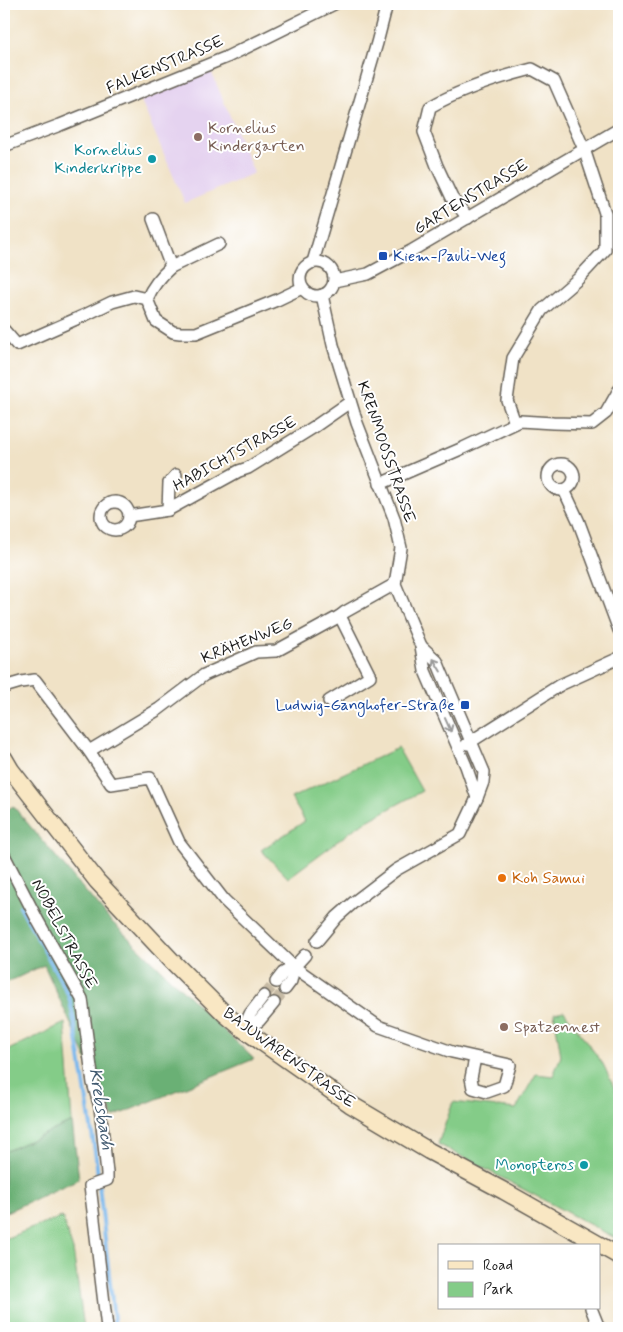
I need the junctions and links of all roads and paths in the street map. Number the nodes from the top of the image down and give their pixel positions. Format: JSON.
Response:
{"nodes":[{"id":1,"x":334,"y":4,"type":"edge"},
{"id":2,"x":387,"y":4,"type":"edge"},
{"id":3,"x":619,"y":129,"type":"edge"},
{"id":4,"x":4,"y":146,"type":"edge"},
{"id":5,"x":584,"y":149,"type":"junction"},
{"id":6,"x":468,"y":218,"type":"junction"},
{"id":7,"x":153,"y":219,"type":"dead end"},
{"id":8,"x":219,"y":244,"type":"dead end"},
{"id":9,"x":313,"y":262,"type":"junction"},
{"id":10,"x":171,"y":267,"type":"junction"},
{"id":11,"x":334,"y":281,"type":"junction"},
{"id":12,"x":302,"y":288,"type":"junction"},
{"id":13,"x":322,"y":295,"type":"junction"},
{"id":14,"x":147,"y":299,"type":"junction"},
{"id":15,"x":4,"y":330,"type":"edge"},
{"id":16,"x":619,"y":390,"type":"edge"},
{"id":17,"x":350,"y":402,"type":"junction"},
{"id":18,"x":515,"y":423,"type":"junction"},
{"id":19,"x":176,"y":475,"type":"dead end"},
{"id":20,"x":380,"y":484,"type":"junction"},
{"id":21,"x":564,"y":490,"type":"dead end"},
{"id":22,"x":168,"y":510,"type":"junction"},
{"id":23,"x":129,"y":516,"type":"dead end"},
{"id":24,"x":395,"y":584,"type":"junction"},
{"id":25,"x":340,"y":616,"type":"junction"},
{"id":26,"x":619,"y":630,"type":"edge"},
{"id":27,"x":421,"y":646,"type":"junction"},
{"id":28,"x":619,"y":658,"type":"edge"},
{"id":29,"x":4,"y":688,"type":"edge"},
{"id":30,"x":328,"y":701,"type":"dead end"},
{"id":31,"x":472,"y":741,"type":"junction"},
{"id":32,"x":459,"y":748,"type":"junction"},
{"id":33,"x":89,"y":751,"type":"junction"},
{"id":34,"x":4,"y":758,"type":"edge"},
{"id":35,"x":477,"y":798,"type":"junction"},
{"id":36,"x":4,"y":855,"type":"edge"},
{"id":37,"x":317,"y":941,"type":"dead end"},
{"id":38,"x":305,"y":955,"type":"dead end"},
{"id":39,"x":294,"y":967,"type":"junction"},
{"id":40,"x":281,"y":986,"type":"tunnel mouth"},
{"id":41,"x":269,"y":1000,"type":"tunnel mouth"},
{"id":42,"x":243,"y":1029,"type":"junction"},
{"id":43,"x":475,"y":1058,"type":"dead end"},
{"id":44,"x":598,"y":1244,"type":"edge"},
{"id":45,"x":600,"y":1245,"type":"edge"},
{"id":46,"x":619,"y":1256,"type":"edge"},
{"id":47,"x":591,"y":1310,"type":"edge"},
{"id":48,"x":107,"y":1328,"type":"edge"},
{"id":49,"x":599,"y":1328,"type":"edge"}],
"edges":[{"from":1,"to":4,"type":"street","name":"FALKENSTRASSE"},
{"from":2,"to":9,"type":"street"},
{"from":3,"to":5,"type":"street","name":"GARTENSTRASSE"},
{"from":5,"to":6,"type":"street","name":"GARTENSTRASSE"},
{"from":5,"to":6,"type":"street"},
{"from":5,"to":18,"type":"street"},
{"from":6,"to":11,"type":"street","name":"GARTENSTRASSE"},
{"from":7,"to":10,"type":"street"},
{"from":8,"to":10,"type":"street"},
{"from":9,"to":11,"type":"street"},
{"from":9,"to":12,"type":"street"},
{"from":10,"to":14,"type":"street"},
{"from":11,"to":13,"type":"street"},
{"from":12,"to":13,"type":"street"},
{"from":12,"to":14,"type":"street"},
{"from":13,"to":17,"type":"street","name":"KRENMOOSSTRASSE"},
{"from":14,"to":15,"type":"street"},
{"from":16,"to":18,"type":"street"},
{"from":17,"to":20,"type":"street","name":"KRENMOOSSTRASSE"},
{"from":17,"to":22,"type":"street","name":"HABICHTSTRASSE"},
{"from":18,"to":20,"type":"street"},
{"from":19,"to":22,"type":"street"},
{"from":20,"to":24,"type":"street","name":"KRENMOOSSTRASSE"},
{"from":21,"to":26,"type":"street"},
{"from":22,"to":23,"type":"street","name":"HABICHTSTRASSE"},
{"from":24,"to":25,"type":"street","name":"KRÄHENWEG"},
{"from":24,"to":27,"type":"street"},
{"from":25,"to":30,"type":"street"},
{"from":25,"to":33,"type":"street","name":"KRÄHENWEG"},
{"from":31,"to":27,"type":"street","one_way":true},
{"from":27,"to":32,"type":"street","one_way":true},
{"from":28,"to":31,"type":"street"},
{"from":29,"to":33,"type":"street"},
{"from":31,"to":32,"type":"street"},
{"from":31,"to":35,"type":"street"},
{"from":32,"to":35,"type":"street"},
{"from":33,"to":39,"type":"street"},
{"from":34,"to":42,"type":"main road","name":"BAJUWARENSTRASSE"},
{"from":35,"to":37,"type":"street"},
{"from":36,"to":48,"type":"street","name":"NOBELSTRASSE"},
{"from":38,"to":39,"type":"street"},
{"from":39,"to":40,"type":"street"},
{"from":39,"to":43,"type":"street"},
{"from":41,"to":42,"type":"street"},
{"from":42,"to":44,"type":"main road","name":"BAJUWARENSTRASSE"},
{"from":45,"to":46,"type":"main road","name":"BAJUWARENSTRASSE"},
{"from":47,"to":49,"type":"street"}]}
